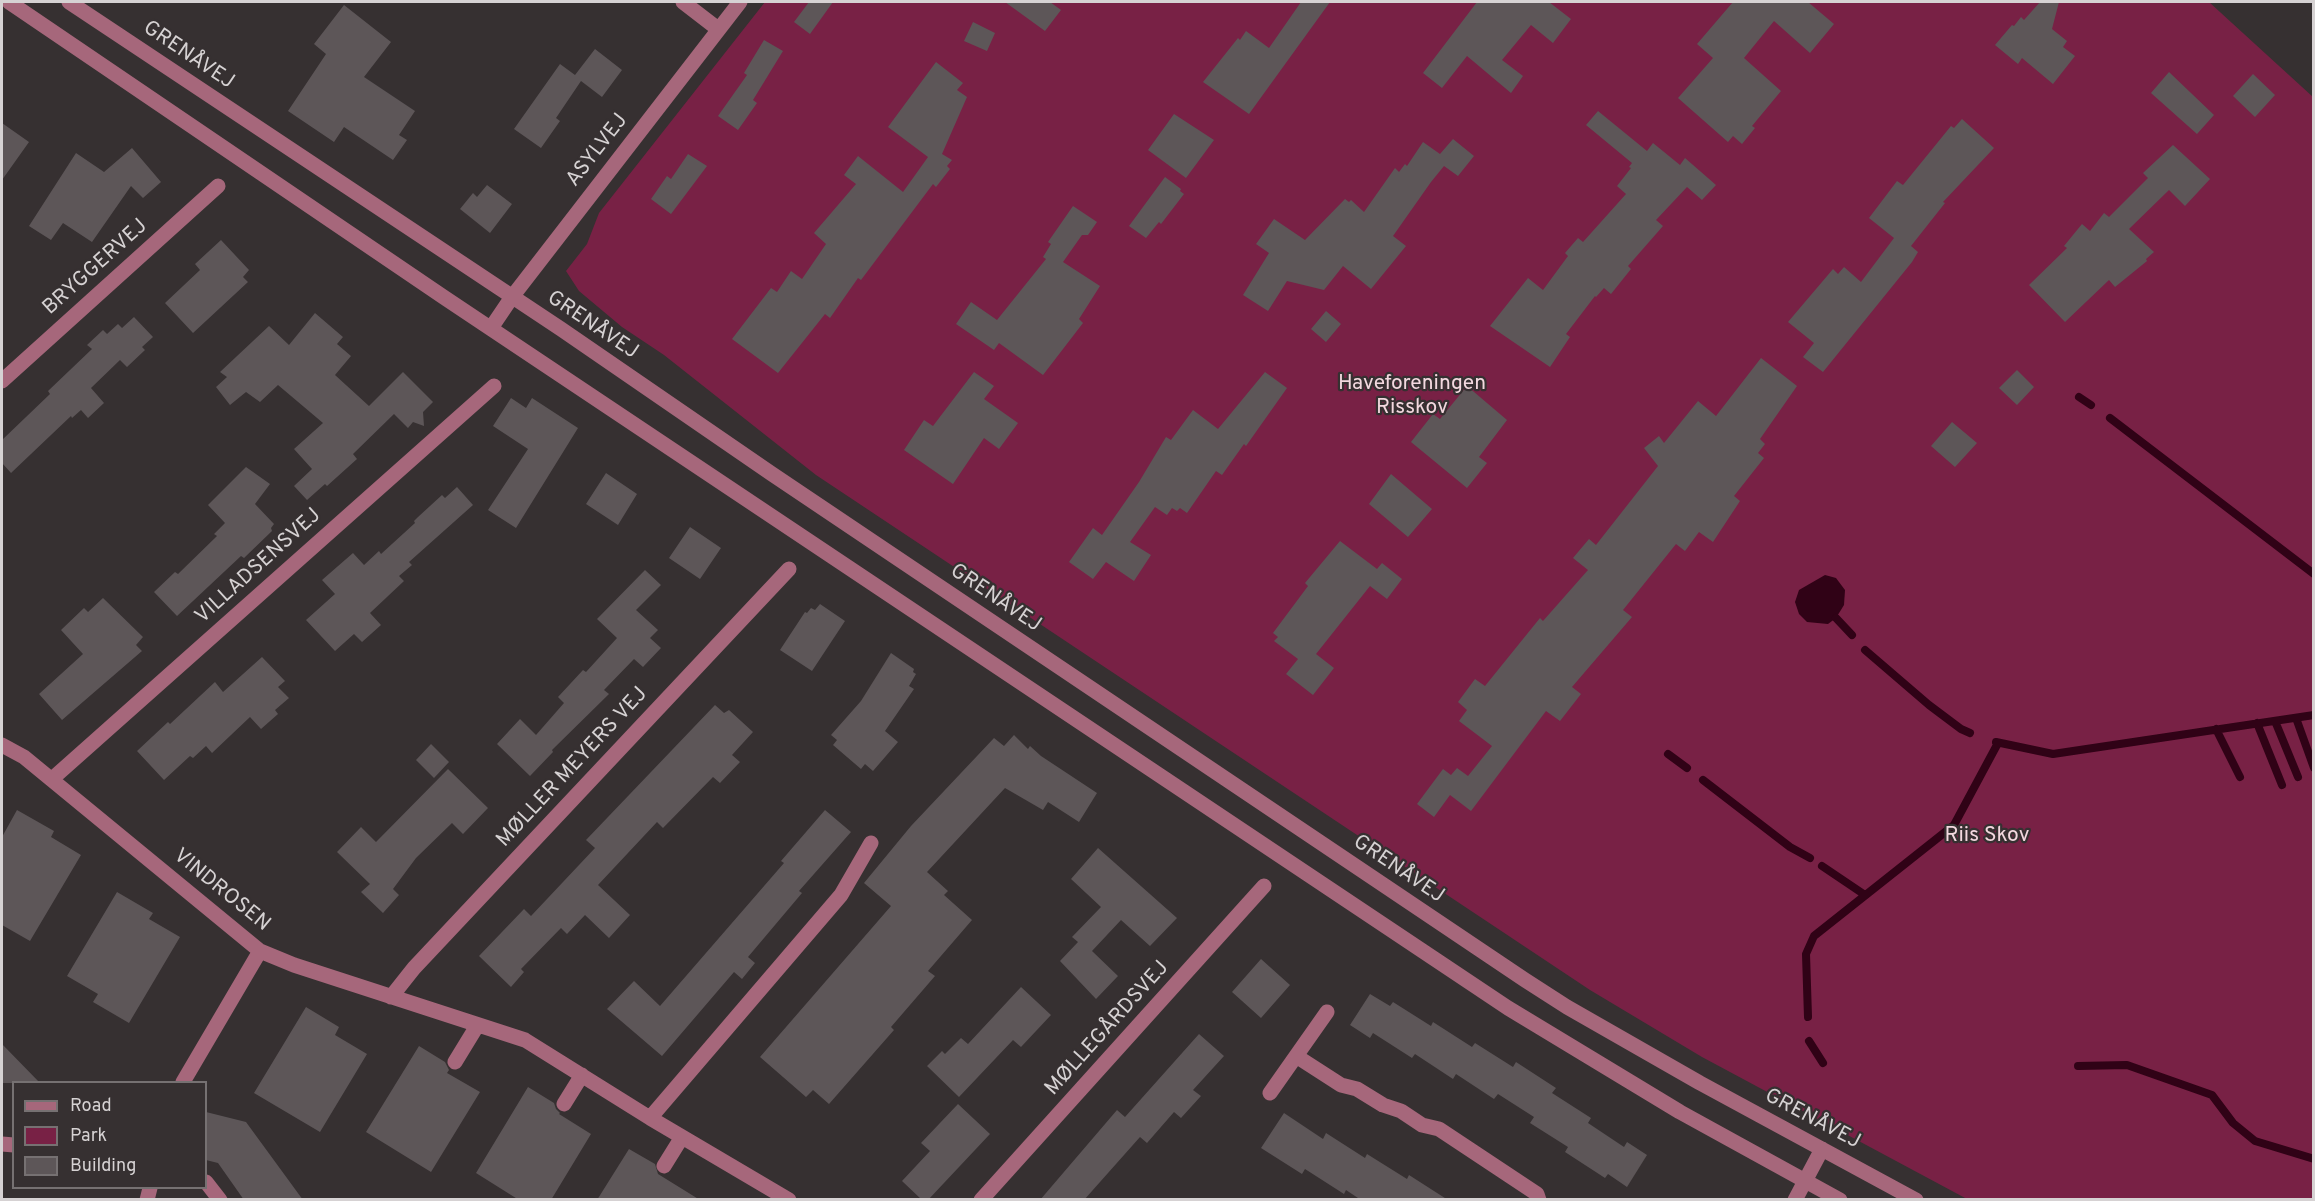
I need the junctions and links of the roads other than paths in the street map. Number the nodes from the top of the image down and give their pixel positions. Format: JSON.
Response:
{"nodes":[{"id":1,"x":9,"y":2,"type":"edge"},
{"id":2,"x":69,"y":2,"type":"edge"},
{"id":3,"x":683,"y":2,"type":"edge"},
{"id":4,"x":740,"y":2,"type":"edge"},
{"id":5,"x":718,"y":29,"type":"junction"},
{"id":6,"x":218,"y":186,"type":"dead end"},
{"id":7,"x":512,"y":297,"type":"junction"},
{"id":8,"x":491,"y":328,"type":"junction"},
{"id":9,"x":2,"y":381,"type":"edge"},
{"id":10,"x":494,"y":387,"type":"dead end"},
{"id":11,"x":789,"y":569,"type":"dead end"},
{"id":12,"x":2,"y":745,"type":"edge"},
{"id":13,"x":52,"y":779,"type":"junction"},
{"id":14,"x":872,"y":843,"type":"dead end"},
{"id":15,"x":1264,"y":886,"type":"dead end"},
{"id":16,"x":260,"y":951,"type":"junction"},
{"id":17,"x":391,"y":997,"type":"junction"},
{"id":18,"x":1328,"y":1012,"type":"dead end"},
{"id":19,"x":477,"y":1026,"type":"junction"},
{"id":20,"x":1296,"y":1056,"type":"junction"},
{"id":21,"x":455,"y":1062,"type":"dead end"},
{"id":22,"x":582,"y":1075,"type":"junction"},
{"id":23,"x":184,"y":1081,"type":"edge"},
{"id":24,"x":1270,"y":1093,"type":"dead end"},
{"id":25,"x":564,"y":1104,"type":"dead end"},
{"id":26,"x":650,"y":1118,"type":"junction"},
{"id":27,"x":682,"y":1137,"type":"junction"},
{"id":28,"x":1822,"y":1149,"type":"junction"},
{"id":29,"x":664,"y":1166,"type":"dead end"},
{"id":30,"x":1805,"y":1181,"type":"junction"},
{"id":31,"x":207,"y":1183,"type":"edge"},
{"id":32,"x":783,"y":1198,"type":"edge"},
{"id":33,"x":220,"y":1200,"type":"edge"},
{"id":34,"x":981,"y":1200,"type":"edge"},
{"id":35,"x":1539,"y":1200,"type":"edge"},
{"id":36,"x":1795,"y":1200,"type":"edge"},
{"id":37,"x":1840,"y":1200,"type":"edge"},
{"id":38,"x":1916,"y":1200,"type":"edge"}],
"edges":[{"from":1,"to":8,"type":"street"},
{"from":2,"to":7,"type":"street","name":"GRENÅVEJ"},
{"from":3,"to":5,"type":"street"},
{"from":4,"to":5,"type":"street","name":"ASYLVEJ"},
{"from":5,"to":7,"type":"street","name":"ASYLVEJ"},
{"from":6,"to":9,"type":"street","name":"BRYGGERVEJ"},
{"from":7,"to":8,"type":"street","name":"ASYLVEJ"},
{"from":7,"to":28,"type":"street","name":"GRENÅVEJ"},
{"from":8,"to":30,"type":"street"},
{"from":10,"to":13,"type":"street","name":"VILLADSENSVEJ"},
{"from":11,"to":17,"type":"street","name":"MØLLER MEYERS VEJ"},
{"from":12,"to":13,"type":"street","name":"VINDROSEN"},
{"from":13,"to":16,"type":"street","name":"VINDROSEN"},
{"from":14,"to":26,"type":"street"},
{"from":15,"to":34,"type":"street","name":"MØLLEGÅRDSVEJ"},
{"from":16,"to":17,"type":"street","name":"VINDROSEN"},
{"from":16,"to":23,"type":"street"},
{"from":17,"to":19,"type":"street","name":"VINDROSEN"},
{"from":18,"to":20,"type":"street"},
{"from":19,"to":21,"type":"street"},
{"from":19,"to":22,"type":"street","name":"VINDROSEN"},
{"from":20,"to":24,"type":"street"},
{"from":20,"to":35,"type":"street"},
{"from":22,"to":25,"type":"street"},
{"from":22,"to":26,"type":"street","name":"VINDROSEN"},
{"from":26,"to":27,"type":"street","name":"VINDROSEN"},
{"from":27,"to":29,"type":"street"},
{"from":27,"to":32,"type":"street","name":"VINDROSEN"},
{"from":28,"to":30,"type":"street"},
{"from":28,"to":38,"type":"street","name":"GRENÅVEJ"},
{"from":30,"to":36,"type":"street"},
{"from":30,"to":37,"type":"street"},
{"from":31,"to":33,"type":"street"}]}
